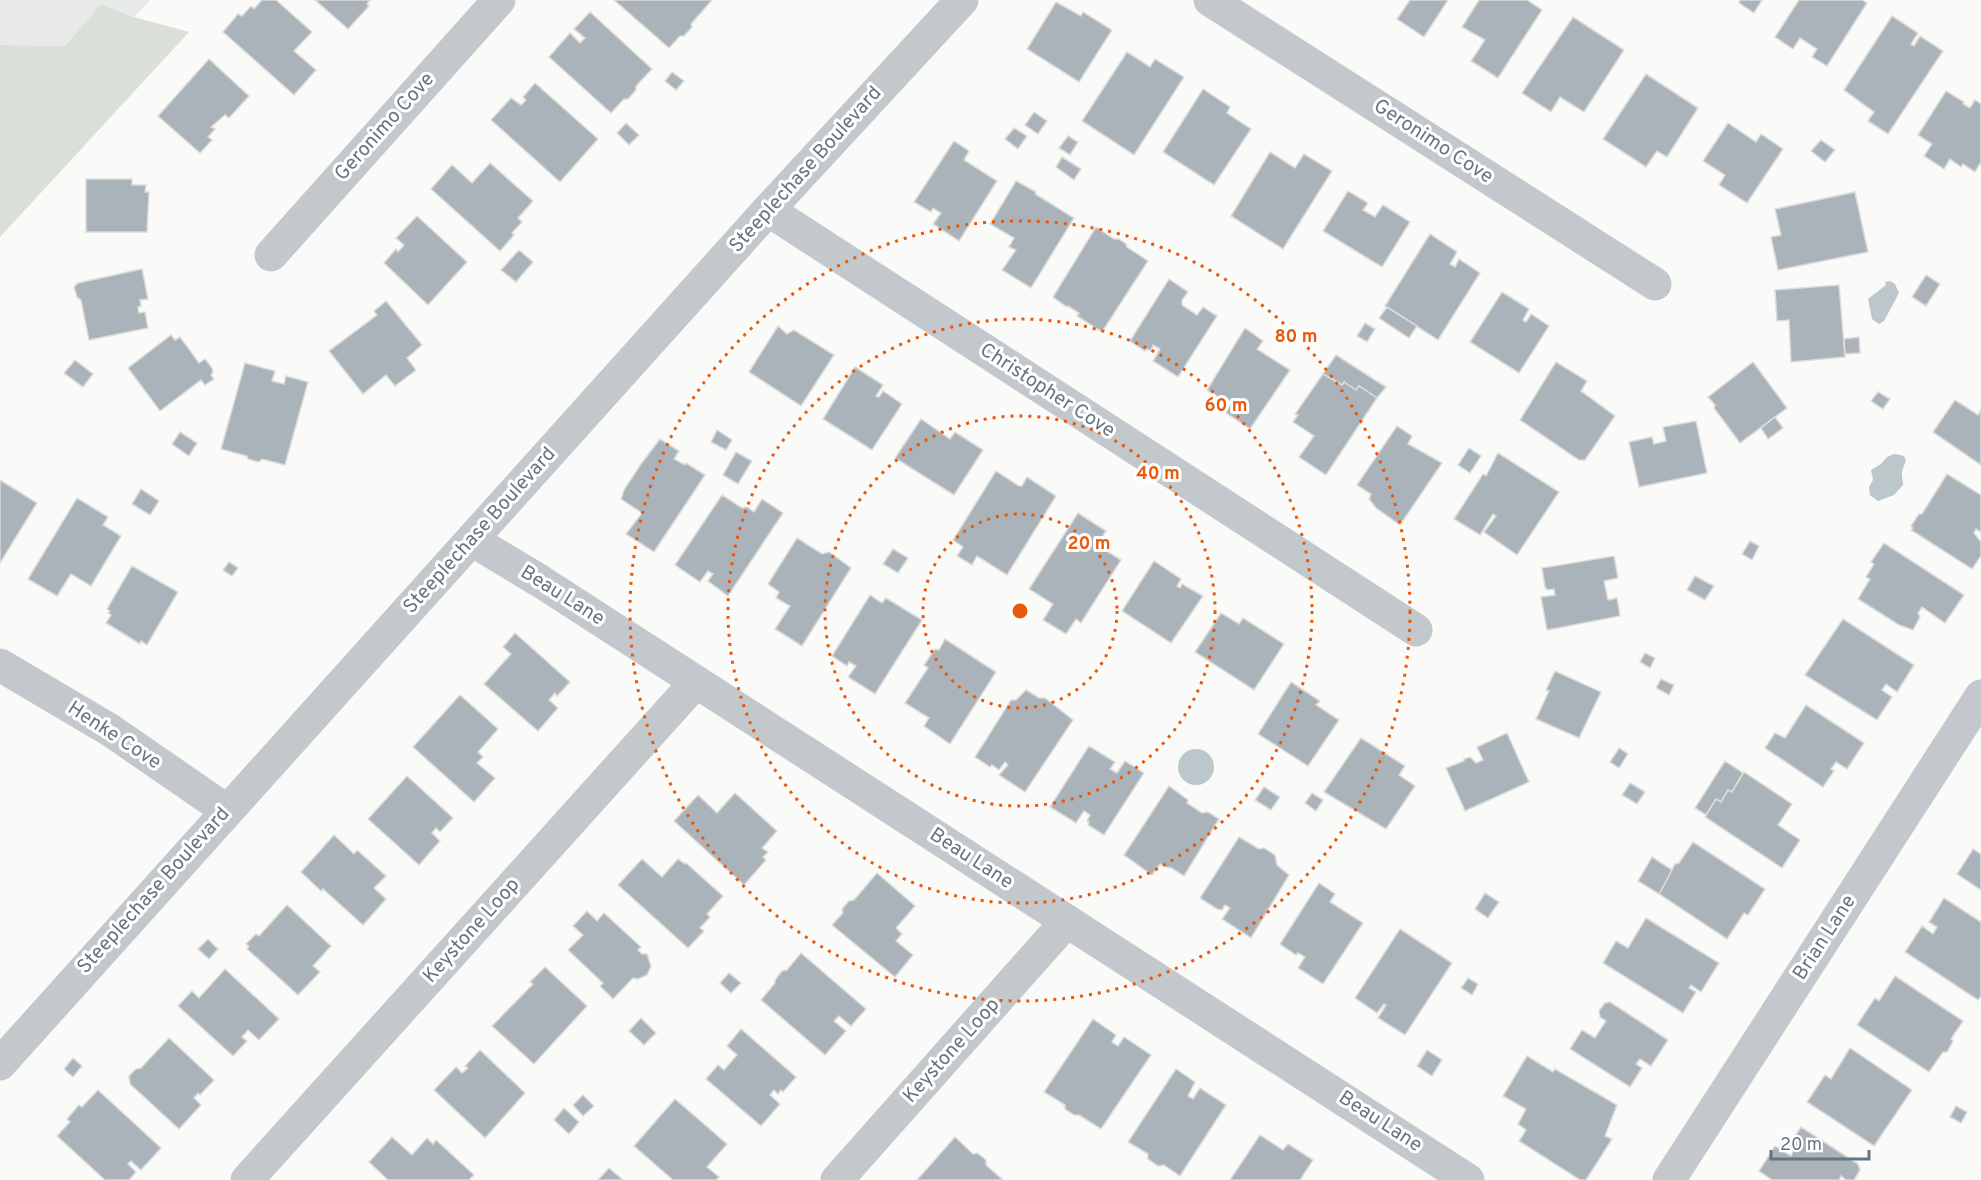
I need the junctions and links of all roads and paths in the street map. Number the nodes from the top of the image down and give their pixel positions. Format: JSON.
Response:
{"nodes":[{"id":1,"x":499,"y":0,"type":"edge"},
{"id":2,"x":962,"y":0,"type":"edge"},
{"id":3,"x":1210,"y":0,"type":"edge"},
{"id":4,"x":768,"y":210,"type":"junction"},
{"id":5,"x":271,"y":255,"type":"dead end"},
{"id":6,"x":1655,"y":284,"type":"dead end"},
{"id":7,"x":472,"y":540,"type":"junction"},
{"id":8,"x":1416,"y":630,"type":"dead end"},
{"id":9,"x":0,"y":665,"type":"edge"},
{"id":10,"x":696,"y":682,"type":"junction"},
{"id":11,"x":1981,"y":696,"type":"edge"},
{"id":12,"x":226,"y":810,"type":"junction"},
{"id":13,"x":1067,"y":921,"type":"junction"},
{"id":14,"x":0,"y":1064,"type":"edge"},
{"id":15,"x":247,"y":1180,"type":"edge"},
{"id":16,"x":837,"y":1180,"type":"edge"},
{"id":17,"x":1468,"y":1180,"type":"edge"},
{"id":18,"x":1669,"y":1180,"type":"edge"}],
"edges":[{"from":1,"to":5,"type":"street","name":"Geronimo Cove"},
{"from":2,"to":4,"type":"street","name":"Steeplechase Boulevard"},
{"from":3,"to":6,"type":"street","name":"Geronimo Cove"},
{"from":4,"to":7,"type":"street","name":"Steeplechase Boulevard"},
{"from":4,"to":8,"type":"street","name":"Christopher Cove"},
{"from":7,"to":10,"type":"street","name":"Beau Lane"},
{"from":7,"to":12,"type":"street","name":"Steeplechase Boulevard"},
{"from":9,"to":12,"type":"street","name":"Henke Cove"},
{"from":10,"to":13,"type":"street","name":"Beau Lane"},
{"from":10,"to":15,"type":"street","name":"Keystone Loop"},
{"from":11,"to":18,"type":"street","name":"Brian Lane"},
{"from":12,"to":14,"type":"street","name":"Steeplechase Boulevard"},
{"from":13,"to":16,"type":"street","name":"Keystone Loop"},
{"from":13,"to":17,"type":"street","name":"Beau Lane"}]}
